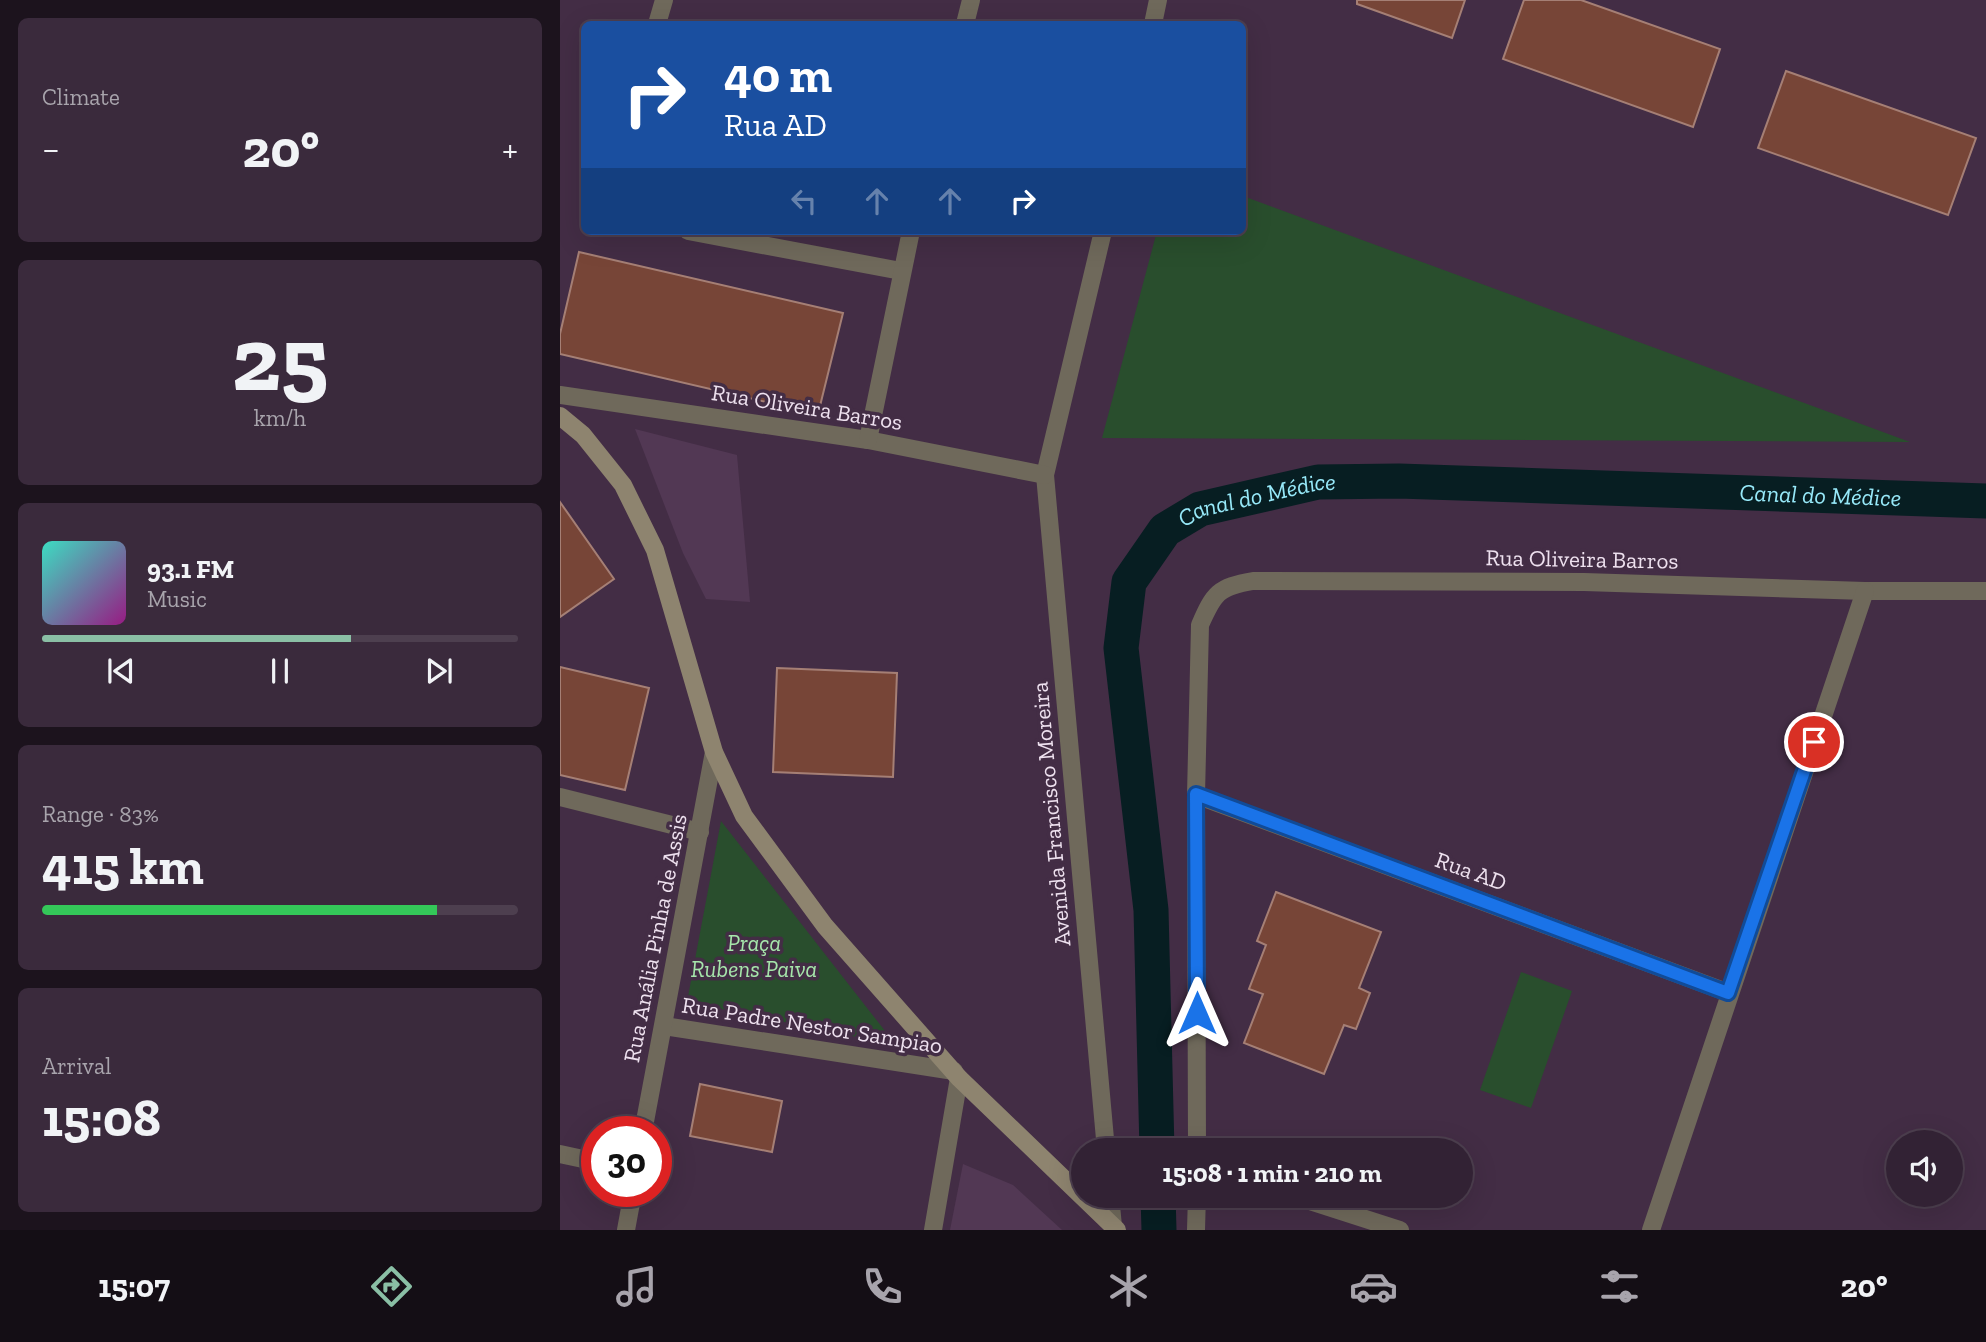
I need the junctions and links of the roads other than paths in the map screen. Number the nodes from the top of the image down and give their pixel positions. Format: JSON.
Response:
{"nodes":[{"id":1,"x":664,"y":0,"type":"edge"},
{"id":2,"x":971,"y":0,"type":"edge"},
{"id":3,"x":1158,"y":0,"type":"edge"},
{"id":4,"x":658,"y":21,"type":"edge"},
{"id":5,"x":966,"y":21,"type":"edge"},
{"id":6,"x":1154,"y":21,"type":"edge"},
{"id":7,"x":709,"y":235,"type":"edge"},
{"id":8,"x":910,"y":235,"type":"edge"},
{"id":9,"x":1103,"y":235,"type":"edge"},
{"id":10,"x":901,"y":271,"type":"junction"},
{"id":11,"x":560,"y":395,"type":"edge"},
{"id":12,"x":560,"y":416,"type":"edge"},
{"id":13,"x":868,"y":440,"type":"junction"},
{"id":14,"x":1045,"y":475,"type":"junction"},
{"id":15,"x":1865,"y":591,"type":"junction"},
{"id":16,"x":1986,"y":591,"type":"edge"},
{"id":17,"x":714,"y":752,"type":"junction"},
{"id":18,"x":1196,"y":794,"type":"junction"},
{"id":19,"x":560,"y":797,"type":"edge"},
{"id":20,"x":700,"y":831,"type":"junction"},
{"id":21,"x":1728,"y":993,"type":"junction"},
{"id":22,"x":664,"y":1026,"type":"junction"},
{"id":23,"x":956,"y":1075,"type":"junction"},
{"id":24,"x":646,"y":1116,"type":"edge"},
{"id":25,"x":1105,"y":1138,"type":"edge"},
{"id":26,"x":1197,"y":1138,"type":"edge"},
{"id":27,"x":560,"y":1154,"type":"edge"},
{"id":28,"x":581,"y":1159,"type":"edge"},
{"id":29,"x":630,"y":1207,"type":"edge"},
{"id":30,"x":1112,"y":1208,"type":"edge"},
{"id":31,"x":1197,"y":1208,"type":"edge"},
{"id":32,"x":1331,"y":1208,"type":"edge"},
{"id":33,"x":1114,"y":1229,"type":"edge"},
{"id":34,"x":626,"y":1230,"type":"edge"},
{"id":35,"x":933,"y":1230,"type":"edge"},
{"id":36,"x":1196,"y":1230,"type":"edge"},
{"id":37,"x":1400,"y":1230,"type":"edge"},
{"id":38,"x":1651,"y":1230,"type":"edge"}],
"edges":[{"from":1,"to":4,"type":"street"},
{"from":2,"to":5,"type":"street"},
{"from":3,"to":6,"type":"street"},
{"from":7,"to":10,"type":"street"},
{"from":8,"to":10,"type":"street"},
{"from":9,"to":14,"type":"street","name":"Avenida Francisco Moreira"},
{"from":10,"to":13,"type":"street"},
{"from":11,"to":13,"type":"street","name":"Rua Oliveira Barros"},
{"from":12,"to":17,"type":"main road"},
{"from":13,"to":14,"type":"street","name":"Rua Oliveira Barros"},
{"from":14,"to":25,"type":"street","name":"Avenida Francisco Moreira"},
{"from":15,"to":16,"type":"street","name":"Rua Oliveira Barros"},
{"from":15,"to":18,"type":"street","name":"Rua Oliveira Barros"},
{"from":15,"to":21,"type":"street"},
{"from":17,"to":20,"type":"street","name":"Rua Anália Pinha de Assis"},
{"from":17,"to":23,"type":"main road"},
{"from":18,"to":21,"type":"street","name":"Rua AD"},
{"from":18,"to":26,"type":"street"},
{"from":19,"to":20,"type":"street"},
{"from":20,"to":22,"type":"street","name":"Rua Anália Pinha de Assis"},
{"from":21,"to":38,"type":"street"},
{"from":22,"to":23,"type":"street","name":"Rua Padre Nestor Sampiao"},
{"from":22,"to":24,"type":"street","name":"Rua Anália Pinha de Assis"},
{"from":23,"to":33,"type":"main road"},
{"from":23,"to":35,"type":"street"},
{"from":27,"to":28,"type":"street"},
{"from":29,"to":34,"type":"street"},
{"from":30,"to":33,"type":"street"},
{"from":31,"to":36,"type":"street"},
{"from":32,"to":37,"type":"street"}]}
